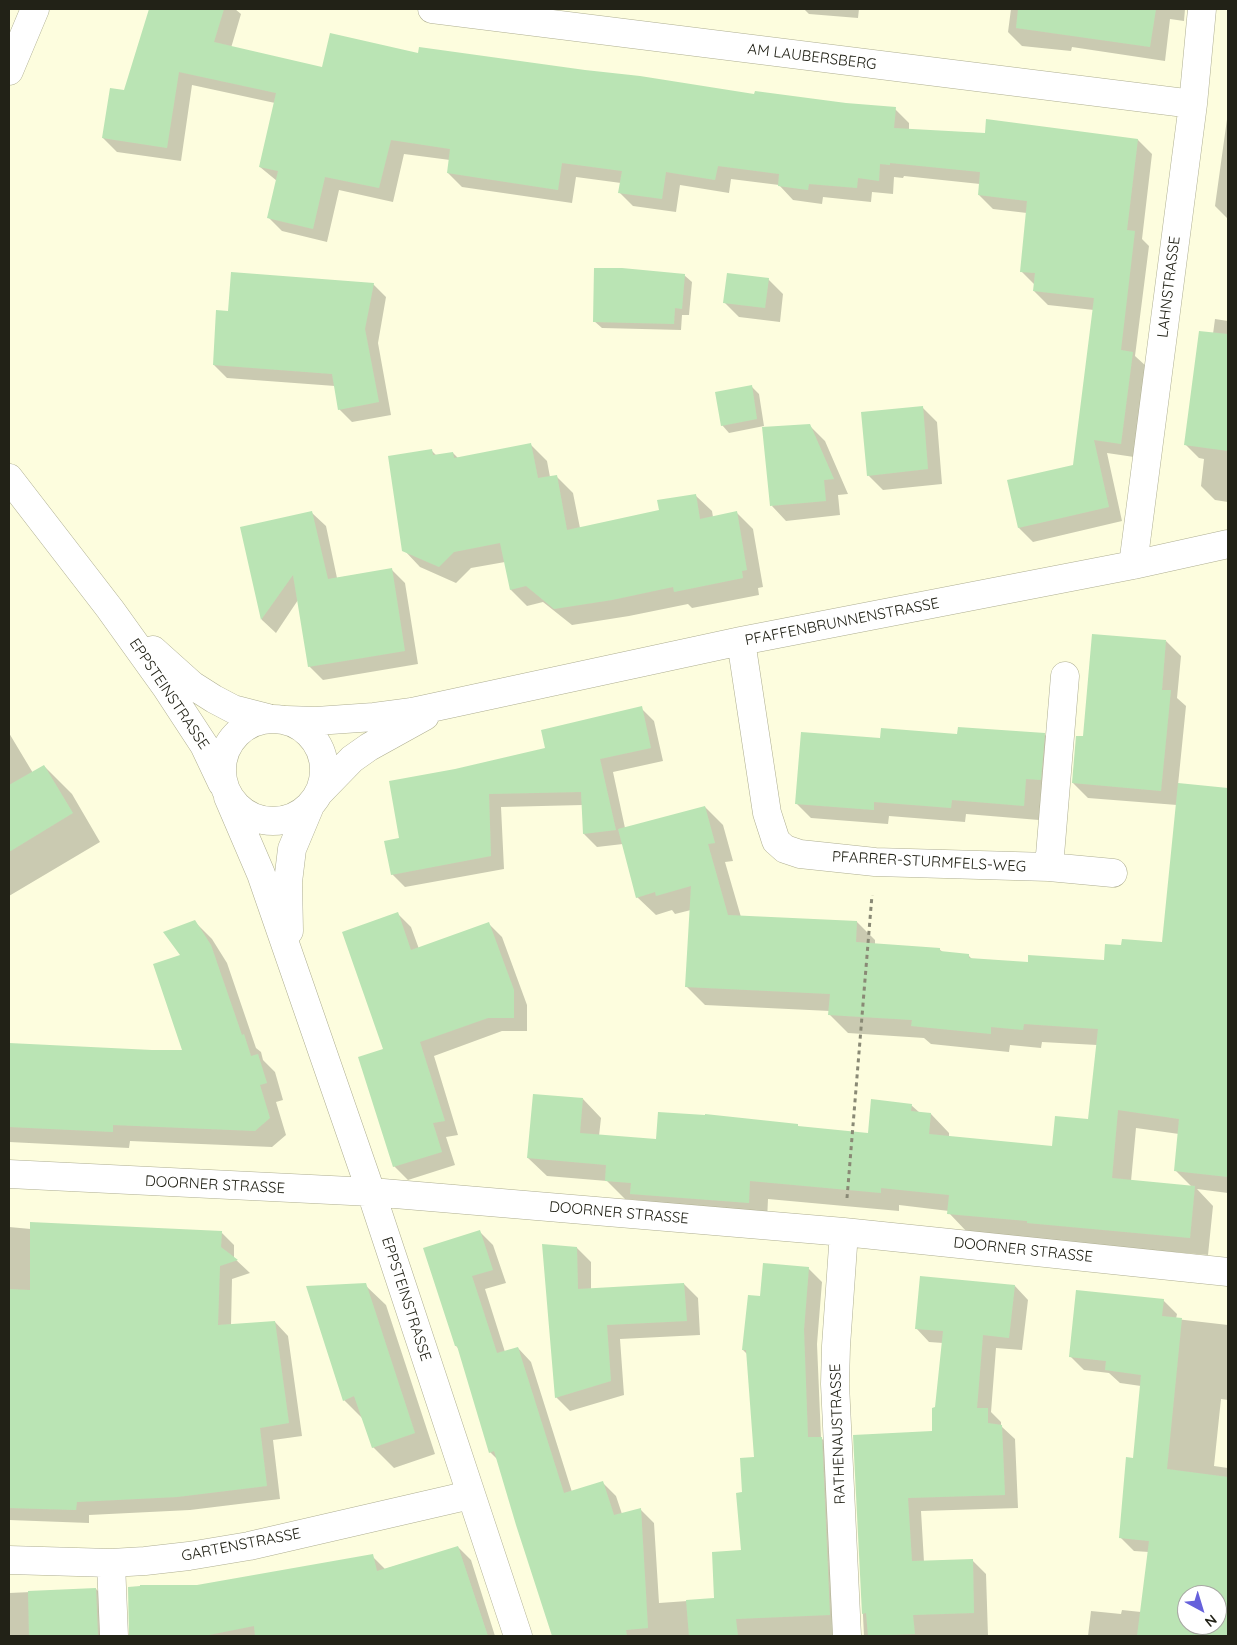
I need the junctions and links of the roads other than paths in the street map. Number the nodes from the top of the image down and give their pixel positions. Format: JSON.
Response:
{"nodes":[{"id":1,"x":35,"y":9,"type":"edge"},
{"id":2,"x":432,"y":9,"type":"edge"},
{"id":3,"x":1202,"y":9,"type":"edge"},
{"id":4,"x":9,"y":71,"type":"edge"},
{"id":5,"x":1193,"y":104,"type":"junction"},
{"id":6,"x":9,"y":478,"type":"edge"},
{"id":7,"x":1228,"y":544,"type":"edge"},
{"id":8,"x":1133,"y":565,"type":"junction"},
{"id":9,"x":110,"y":609,"type":"junction"},
{"id":10,"x":741,"y":641,"type":"junction"},
{"id":11,"x":1065,"y":676,"type":"dead end"},
{"id":12,"x":457,"y":702,"type":"junction"},
{"id":13,"x":277,"y":719,"type":"junction"},
{"id":14,"x":225,"y":790,"type":"junction"},
{"id":15,"x":314,"y":800,"type":"junction"},
{"id":16,"x":1049,"y":868,"type":"junction"},
{"id":17,"x":1113,"y":873,"type":"dead end"},
{"id":18,"x":291,"y":962,"type":"junction"},
{"id":19,"x":9,"y":1174,"type":"edge"},
{"id":20,"x":371,"y":1192,"type":"junction"},
{"id":21,"x":844,"y":1232,"type":"junction"},
{"id":22,"x":1228,"y":1272,"type":"edge"},
{"id":23,"x":470,"y":1495,"type":"junction"},
{"id":24,"x":9,"y":1560,"type":"edge"},
{"id":25,"x":111,"y":1562,"type":"junction"},
{"id":26,"x":114,"y":1636,"type":"edge"},
{"id":27,"x":518,"y":1636,"type":"edge"},
{"id":28,"x":847,"y":1636,"type":"edge"}],
"edges":[{"from":1,"to":4,"type":"street"},
{"from":2,"to":5,"type":"street","name":"AM LAUBERSBERG"},
{"from":3,"to":5,"type":"street","name":"LAHNSTRASSE"},
{"from":5,"to":8,"type":"street","name":"LAHNSTRASSE"},
{"from":6,"to":9,"type":"street","name":"EPPSTEINSTRASSE"},
{"from":7,"to":8,"type":"street","name":"PFAFFENBRUNNENSTRASSE"},
{"from":8,"to":10,"type":"street","name":"PFAFFENBRUNNENSTRASSE"},
{"from":9,"to":13,"type":"street","name":"EPPSTEINSTRASSE"},
{"from":9,"to":14,"type":"street","name":"EPPSTEINSTRASSE"},
{"from":10,"to":12,"type":"street","name":"PFAFFENBRUNNENSTRASSE"},
{"from":10,"to":16,"type":"street","name":"PFARRER-STURMFELS-WEG"},
{"from":11,"to":16,"type":"street","name":"PFARRER-STURMFELS-WEG"},
{"from":12,"to":13,"type":"street","name":"PFAFFENBRUNNENSTRASSE"},
{"from":12,"to":15,"type":"street","name":"PFAFFENBRUNNENSTRASSE"},
{"from":13,"to":14,"type":"street"},
{"from":13,"to":15,"type":"street"},
{"from":14,"to":15,"type":"street"},
{"from":14,"to":18,"type":"street","name":"EPPSTEINSTRASSE"},
{"from":15,"to":18,"type":"street","name":"EPPSTEINSTRASSE"},
{"from":16,"to":17,"type":"street","name":"PFARRER-STURMFELS-WEG"},
{"from":18,"to":20,"type":"street","name":"EPPSTEINSTRASSE"},
{"from":19,"to":20,"type":"street","name":"DOORNER STRASSE"},
{"from":20,"to":21,"type":"street","name":"DOORNER STRASSE"},
{"from":20,"to":23,"type":"street","name":"EPPSTEINSTRASSE"},
{"from":21,"to":22,"type":"street","name":"DOORNER STRASSE"},
{"from":21,"to":28,"type":"street","name":"RATHENAUSTRASSE"},
{"from":23,"to":25,"type":"street","name":"GARTENSTRASSE"},
{"from":23,"to":27,"type":"street","name":"EPPSTEINSTRASSE"},
{"from":24,"to":25,"type":"street","name":"GARTENSTRASSE"},
{"from":25,"to":26,"type":"street"}]}
